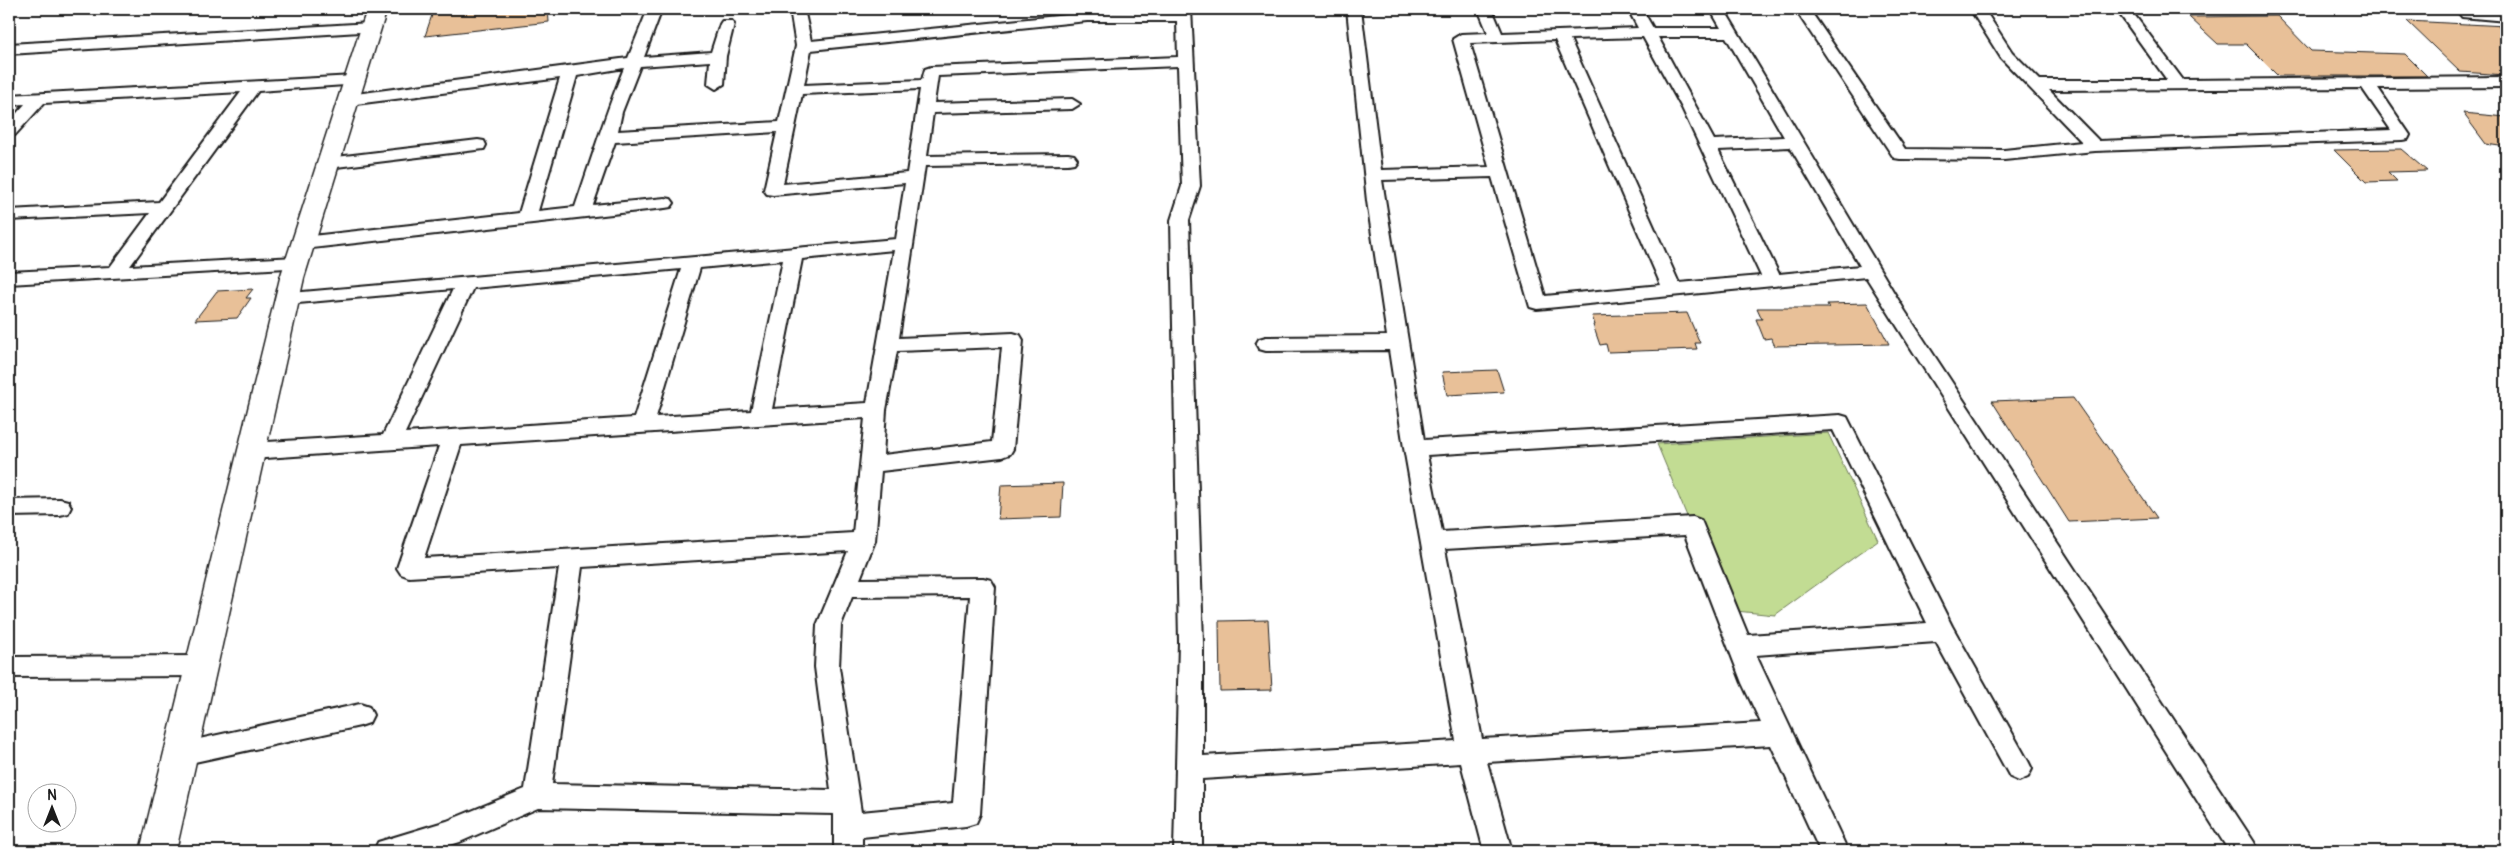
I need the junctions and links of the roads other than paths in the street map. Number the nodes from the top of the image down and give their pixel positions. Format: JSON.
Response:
{"nodes":[{"id":1,"x":656,"y":9,"type":"edge"},
{"id":2,"x":798,"y":9,"type":"edge"},
{"id":3,"x":1354,"y":9,"type":"edge"},
{"id":4,"x":1485,"y":9,"type":"edge"},
{"id":5,"x":1635,"y":9,"type":"edge"},
{"id":6,"x":1717,"y":9,"type":"edge"},
{"id":7,"x":1802,"y":9,"type":"edge"},
{"id":8,"x":1977,"y":9,"type":"edge"},
{"id":9,"x":2123,"y":9,"type":"edge"},
{"id":10,"x":2463,"y":9,"type":"edge"},
{"id":11,"x":1184,"y":12,"type":"edge"},
{"id":12,"x":379,"y":14,"type":"edge"},
{"id":13,"x":2506,"y":18,"type":"edge"},
{"id":14,"x":727,"y":24,"type":"dead end"},
{"id":15,"x":1648,"y":32,"type":"junction"},
{"id":16,"x":1731,"y":33,"type":"junction"},
{"id":17,"x":1561,"y":36,"type":"junction"},
{"id":18,"x":1497,"y":38,"type":"junction"},
{"id":19,"x":804,"y":46,"type":"junction"},
{"id":20,"x":9,"y":49,"type":"edge"},
{"id":21,"x":718,"y":56,"type":"junction"},
{"id":22,"x":1186,"y":60,"type":"junction"},
{"id":23,"x":634,"y":62,"type":"junction"},
{"id":24,"x":570,"y":72,"type":"junction"},
{"id":25,"x":2506,"y":82,"type":"edge"},
{"id":26,"x":2367,"y":83,"type":"junction"},
{"id":27,"x":716,"y":84,"type":"dead end"},
{"id":28,"x":929,"y":84,"type":"junction"},
{"id":29,"x":2036,"y":85,"type":"junction"},
{"id":30,"x":254,"y":86,"type":"junction"},
{"id":31,"x":351,"y":90,"type":"junction"},
{"id":32,"x":794,"y":90,"type":"junction"},
{"id":33,"x":2183,"y":91,"type":"junction"},
{"id":34,"x":40,"y":98,"type":"junction"},
{"id":35,"x":2048,"y":98,"type":"junction"},
{"id":36,"x":9,"y":100,"type":"edge"},
{"id":37,"x":1072,"y":104,"type":"dead end"},
{"id":38,"x":925,"y":108,"type":"junction"},
{"id":39,"x":786,"y":127,"type":"junction"},
{"id":40,"x":9,"y":131,"type":"edge"},
{"id":41,"x":608,"y":137,"type":"junction"},
{"id":42,"x":1796,"y":142,"type":"junction"},
{"id":43,"x":478,"y":145,"type":"dead end"},
{"id":44,"x":1708,"y":145,"type":"junction"},
{"id":45,"x":2095,"y":146,"type":"junction"},
{"id":46,"x":1068,"y":159,"type":"dead end"},
{"id":47,"x":328,"y":163,"type":"junction"},
{"id":48,"x":916,"y":169,"type":"junction"},
{"id":49,"x":1499,"y":172,"type":"junction"},
{"id":50,"x":1373,"y":175,"type":"junction"},
{"id":51,"x":665,"y":202,"type":"dead end"},
{"id":52,"x":165,"y":207,"type":"junction"},
{"id":53,"x":582,"y":211,"type":"junction"},
{"id":54,"x":9,"y":215,"type":"edge"},
{"id":55,"x":527,"y":217,"type":"junction"},
{"id":56,"x":904,"y":244,"type":"junction"},
{"id":57,"x":299,"y":253,"type":"junction"},
{"id":58,"x":794,"y":254,"type":"junction"},
{"id":59,"x":692,"y":263,"type":"junction"},
{"id":60,"x":1872,"y":271,"type":"junction"},
{"id":61,"x":116,"y":272,"type":"junction"},
{"id":62,"x":9,"y":278,"type":"edge"},
{"id":63,"x":466,"y":282,"type":"junction"},
{"id":64,"x":1773,"y":282,"type":"junction"},
{"id":65,"x":1674,"y":291,"type":"junction"},
{"id":66,"x":287,"y":298,"type":"junction"},
{"id":67,"x":1398,"y":343,"type":"junction"},
{"id":68,"x":1266,"y":344,"type":"dead end"},
{"id":69,"x":888,"y":345,"type":"junction"},
{"id":70,"x":876,"y":410,"type":"junction"},
{"id":71,"x":760,"y":418,"type":"junction"},
{"id":72,"x":643,"y":426,"type":"junction"},
{"id":73,"x":454,"y":438,"type":"junction"},
{"id":74,"x":390,"y":442,"type":"junction"},
{"id":75,"x":1415,"y":448,"type":"junction"},
{"id":76,"x":251,"y":451,"type":"junction"},
{"id":77,"x":871,"y":464,"type":"junction"},
{"id":78,"x":60,"y":507,"type":"dead end"},
{"id":79,"x":9,"y":508,"type":"edge"},
{"id":80,"x":1432,"y":540,"type":"junction"},
{"id":81,"x":864,"y":541,"type":"junction"},
{"id":82,"x":572,"y":558,"type":"junction"},
{"id":83,"x":845,"y":588,"type":"junction"},
{"id":84,"x":1943,"y":632,"type":"junction"},
{"id":85,"x":1741,"y":646,"type":"junction"},
{"id":86,"x":9,"y":666,"type":"edge"},
{"id":87,"x":201,"y":666,"type":"junction"},
{"id":88,"x":360,"y":715,"type":"dead end"},
{"id":89,"x":1779,"y":733,"type":"junction"},
{"id":90,"x":1471,"y":752,"type":"junction"},
{"id":91,"x":181,"y":754,"type":"junction"},
{"id":92,"x":1189,"y":768,"type":"junction"},
{"id":93,"x":2019,"y":769,"type":"dead end"},
{"id":94,"x":537,"y":796,"type":"junction"},
{"id":95,"x":848,"y":814,"type":"junction"},
{"id":96,"x":158,"y":851,"type":"edge"},
{"id":97,"x":388,"y":851,"type":"edge"},
{"id":98,"x":848,"y":851,"type":"edge"},
{"id":99,"x":1188,"y":851,"type":"edge"},
{"id":100,"x":1498,"y":851,"type":"edge"},
{"id":101,"x":1834,"y":851,"type":"edge"},
{"id":102,"x":2244,"y":851,"type":"edge"}],
"edges":[{"from":1,"to":23,"type":"street"},
{"from":2,"to":19,"type":"street"},
{"from":3,"to":50,"type":"street"},
{"from":4,"to":18,"type":"street"},
{"from":5,"to":15,"type":"street"},
{"from":6,"to":16,"type":"street"},
{"from":7,"to":45,"type":"street"},
{"from":8,"to":29,"type":"street"},
{"from":9,"to":33,"type":"street"},
{"from":10,"to":13,"type":"street"},
{"from":11,"to":19,"type":"street"},
{"from":11,"to":22,"type":"street"},
{"from":12,"to":20,"type":"street"},
{"from":12,"to":31,"type":"street"},
{"from":14,"to":21,"type":"street"},
{"from":15,"to":16,"type":"street"},
{"from":15,"to":17,"type":"street"},
{"from":15,"to":44,"type":"street"},
{"from":16,"to":42,"type":"street"},
{"from":17,"to":18,"type":"street"},
{"from":17,"to":65,"type":"street"},
{"from":18,"to":49,"type":"street"},
{"from":19,"to":32,"type":"street"},
{"from":21,"to":23,"type":"street"},
{"from":21,"to":27,"type":"street"},
{"from":22,"to":28,"type":"street"},
{"from":22,"to":92,"type":"street"},
{"from":23,"to":24,"type":"street"},
{"from":23,"to":41,"type":"street"},
{"from":24,"to":31,"type":"street"},
{"from":24,"to":55,"type":"street"},
{"from":25,"to":26,"type":"street"},
{"from":26,"to":33,"type":"street"},
{"from":26,"to":45,"type":"street"},
{"from":28,"to":32,"type":"street"},
{"from":28,"to":38,"type":"street"},
{"from":29,"to":33,"type":"street"},
{"from":29,"to":35,"type":"street"},
{"from":30,"to":31,"type":"street"},
{"from":30,"to":34,"type":"street"},
{"from":30,"to":52,"type":"street"},
{"from":31,"to":47,"type":"street"},
{"from":32,"to":39,"type":"street"},
{"from":33,"to":35,"type":"street"},
{"from":34,"to":36,"type":"street"},
{"from":34,"to":40,"type":"street"},
{"from":35,"to":45,"type":"street"},
{"from":37,"to":38,"type":"street"},
{"from":38,"to":48,"type":"street"},
{"from":39,"to":41,"type":"street"},
{"from":39,"to":48,"type":"street"},
{"from":41,"to":53,"type":"street"},
{"from":42,"to":44,"type":"street"},
{"from":42,"to":60,"type":"street"},
{"from":43,"to":47,"type":"street"},
{"from":44,"to":64,"type":"street"},
{"from":46,"to":48,"type":"street"},
{"from":47,"to":57,"type":"street"},
{"from":48,"to":56,"type":"street"},
{"from":49,"to":50,"type":"street"},
{"from":49,"to":65,"type":"street"},
{"from":50,"to":67,"type":"street"},
{"from":51,"to":53,"type":"street"},
{"from":52,"to":54,"type":"street"},
{"from":52,"to":61,"type":"street"},
{"from":53,"to":55,"type":"street"},
{"from":55,"to":57,"type":"street"},
{"from":56,"to":58,"type":"street"},
{"from":56,"to":69,"type":"street"},
{"from":57,"to":61,"type":"street"},
{"from":57,"to":66,"type":"street"},
{"from":58,"to":59,"type":"street"},
{"from":58,"to":71,"type":"street"},
{"from":59,"to":63,"type":"street"},
{"from":59,"to":72,"type":"street"},
{"from":60,"to":64,"type":"street"},
{"from":60,"to":102,"type":"street"},
{"from":61,"to":62,"type":"street"},
{"from":63,"to":66,"type":"street"},
{"from":63,"to":74,"type":"street"},
{"from":64,"to":65,"type":"street"},
{"from":66,"to":76,"type":"street"},
{"from":67,"to":68,"type":"street"},
{"from":67,"to":75,"type":"street"},
{"from":69,"to":70,"type":"street"},
{"from":69,"to":77,"type":"street"},
{"from":70,"to":71,"type":"street"},
{"from":70,"to":77,"type":"street"},
{"from":71,"to":72,"type":"street"},
{"from":72,"to":73,"type":"street"},
{"from":73,"to":74,"type":"street"},
{"from":73,"to":82,"type":"street"},
{"from":74,"to":76,"type":"street"},
{"from":75,"to":80,"type":"street"},
{"from":75,"to":84,"type":"street"},
{"from":76,"to":87,"type":"street"},
{"from":77,"to":81,"type":"street"},
{"from":78,"to":79,"type":"street"},
{"from":80,"to":85,"type":"street"},
{"from":80,"to":90,"type":"street"},
{"from":81,"to":82,"type":"street"},
{"from":81,"to":83,"type":"street"},
{"from":82,"to":94,"type":"street"},
{"from":83,"to":95,"type":"street"},
{"from":83,"to":95,"type":"street"},
{"from":84,"to":85,"type":"street"},
{"from":84,"to":93,"type":"street"},
{"from":85,"to":89,"type":"street"},
{"from":86,"to":87,"type":"street"},
{"from":87,"to":91,"type":"street"},
{"from":88,"to":91,"type":"street"},
{"from":89,"to":90,"type":"street"},
{"from":89,"to":101,"type":"street"},
{"from":90,"to":92,"type":"street"},
{"from":90,"to":100,"type":"street"},
{"from":91,"to":96,"type":"street"},
{"from":92,"to":99,"type":"street"},
{"from":94,"to":95,"type":"street"},
{"from":94,"to":97,"type":"street"},
{"from":95,"to":98,"type":"street"}]}
